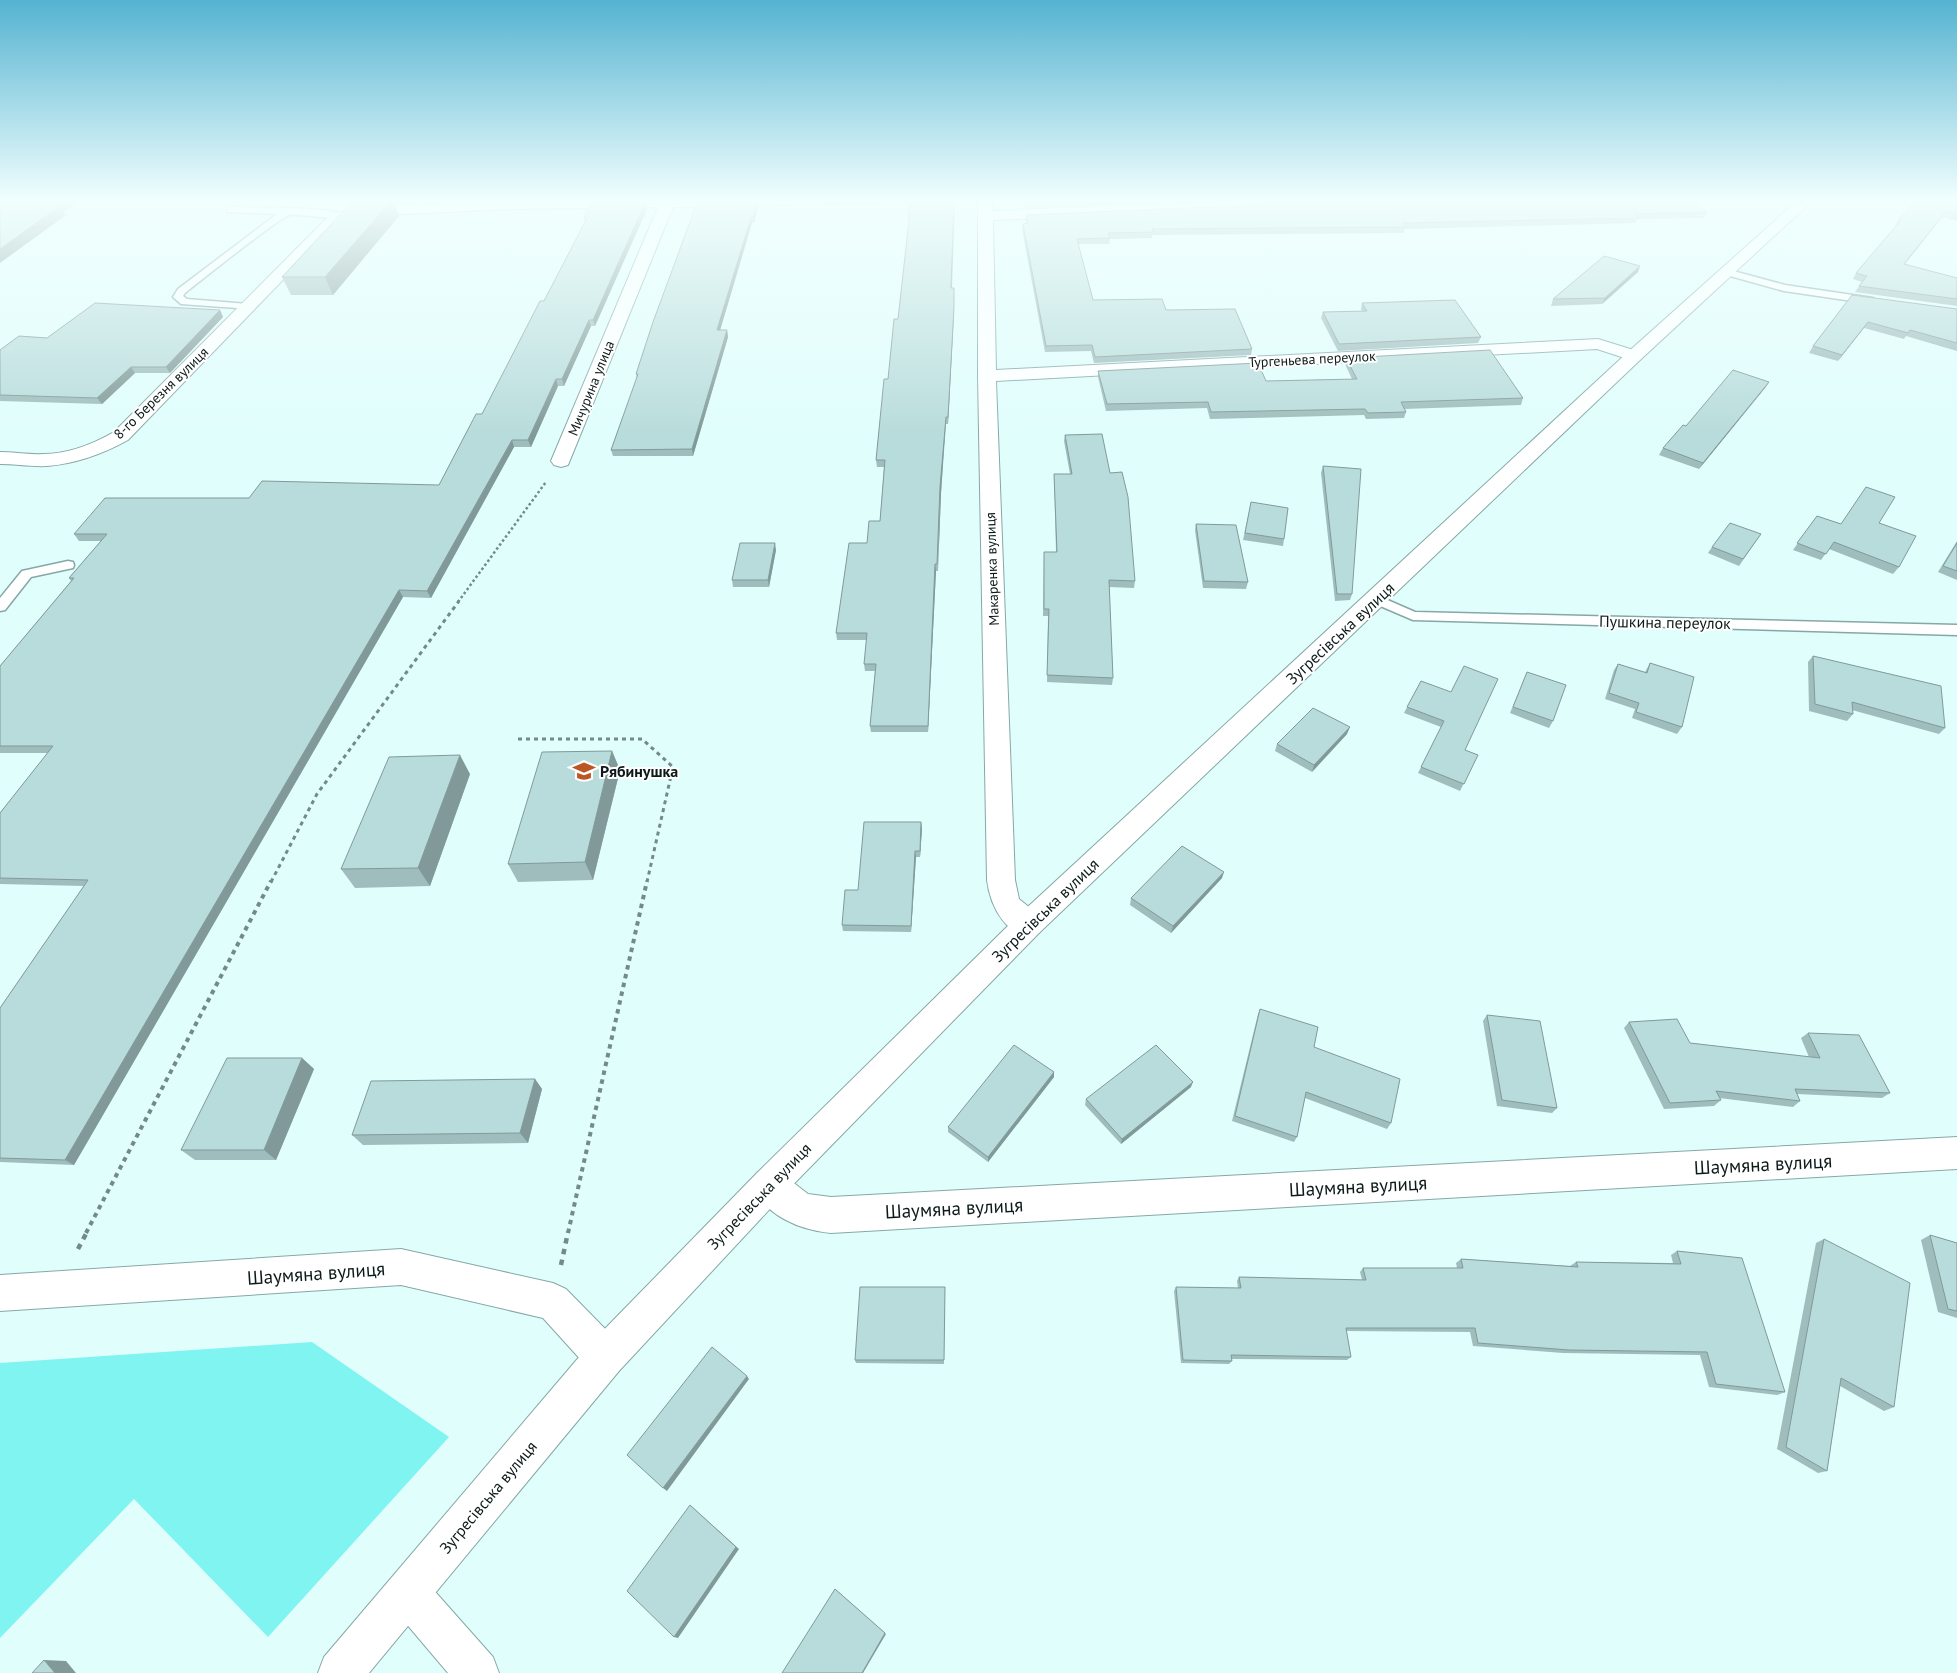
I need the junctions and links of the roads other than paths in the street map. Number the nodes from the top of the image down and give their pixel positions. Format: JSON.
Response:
{"nodes":[{"id":1,"x":196,"y":279,"type":"edge"},
{"id":2,"x":275,"y":279,"type":"edge"},
{"id":3,"x":636,"y":279,"type":"edge"},
{"id":4,"x":986,"y":279,"type":"edge"},
{"id":5,"x":1718,"y":279,"type":"edge"},
{"id":6,"x":1752,"y":279,"type":"edge"},
{"id":7,"x":1880,"y":302,"type":"edge"},
{"id":8,"x":248,"y":306,"type":"junction"},
{"id":9,"x":1634,"y":356,"type":"junction"},
{"id":10,"x":987,"y":376,"type":"junction"},
{"id":11,"x":0,"y":458,"type":"edge"},
{"id":12,"x":561,"y":462,"type":"road end"},
{"id":13,"x":68,"y":565,"type":"dead end"},
{"id":14,"x":1376,"y":599,"type":"junction"},
{"id":15,"x":0,"y":607,"type":"edge"},
{"id":16,"x":1957,"y":630,"type":"edge"},
{"id":17,"x":1029,"y":924,"type":"junction"},
{"id":18,"x":1957,"y":1153,"type":"edge"},
{"id":19,"x":769,"y":1185,"type":"junction"},
{"id":20,"x":0,"y":1293,"type":"edge"},
{"id":21,"x":605,"y":1357,"type":"junction"},
{"id":22,"x":408,"y":1593,"type":"junction"},
{"id":23,"x":340,"y":1673,"type":"edge"},
{"id":24,"x":477,"y":1673,"type":"edge"}],
"edges":[{"from":1,"to":8,"type":"lane"},
{"from":2,"to":8,"type":"street","name":"8-го Березня вулиця"},
{"from":3,"to":12,"type":"street","name":"Мичурина улица"},
{"from":4,"to":10,"type":"street","name":"Макаренка вулиця"},
{"from":5,"to":9,"type":"street","name":"Зугресівська вулиця"},
{"from":6,"to":7,"type":"lane"},
{"from":8,"to":11,"type":"street","name":"8-го Березня вулиця"},
{"from":9,"to":10,"type":"street","name":"Тургеньева переулок"},
{"from":9,"to":14,"type":"street","name":"Зугресівська вулиця"},
{"from":10,"to":17,"type":"street","name":"Макаренка вулиця"},
{"from":13,"to":15,"type":"lane"},
{"from":14,"to":16,"type":"lane","name":"Пушкина переулок"},
{"from":14,"to":17,"type":"street","name":"Зугресівська вулиця"},
{"from":17,"to":19,"type":"street","name":"Зугресівська вулиця"},
{"from":18,"to":19,"type":"street","name":"Шаумяна вулиця"},
{"from":19,"to":21,"type":"street","name":"Зугресівська вулиця"},
{"from":20,"to":21,"type":"street","name":"Шаумяна вулиця"},
{"from":21,"to":22,"type":"street","name":"Зугресівська вулиця"},
{"from":22,"to":23,"type":"street","name":"Зугресівська вулиця"},
{"from":22,"to":24,"type":"street"}]}
